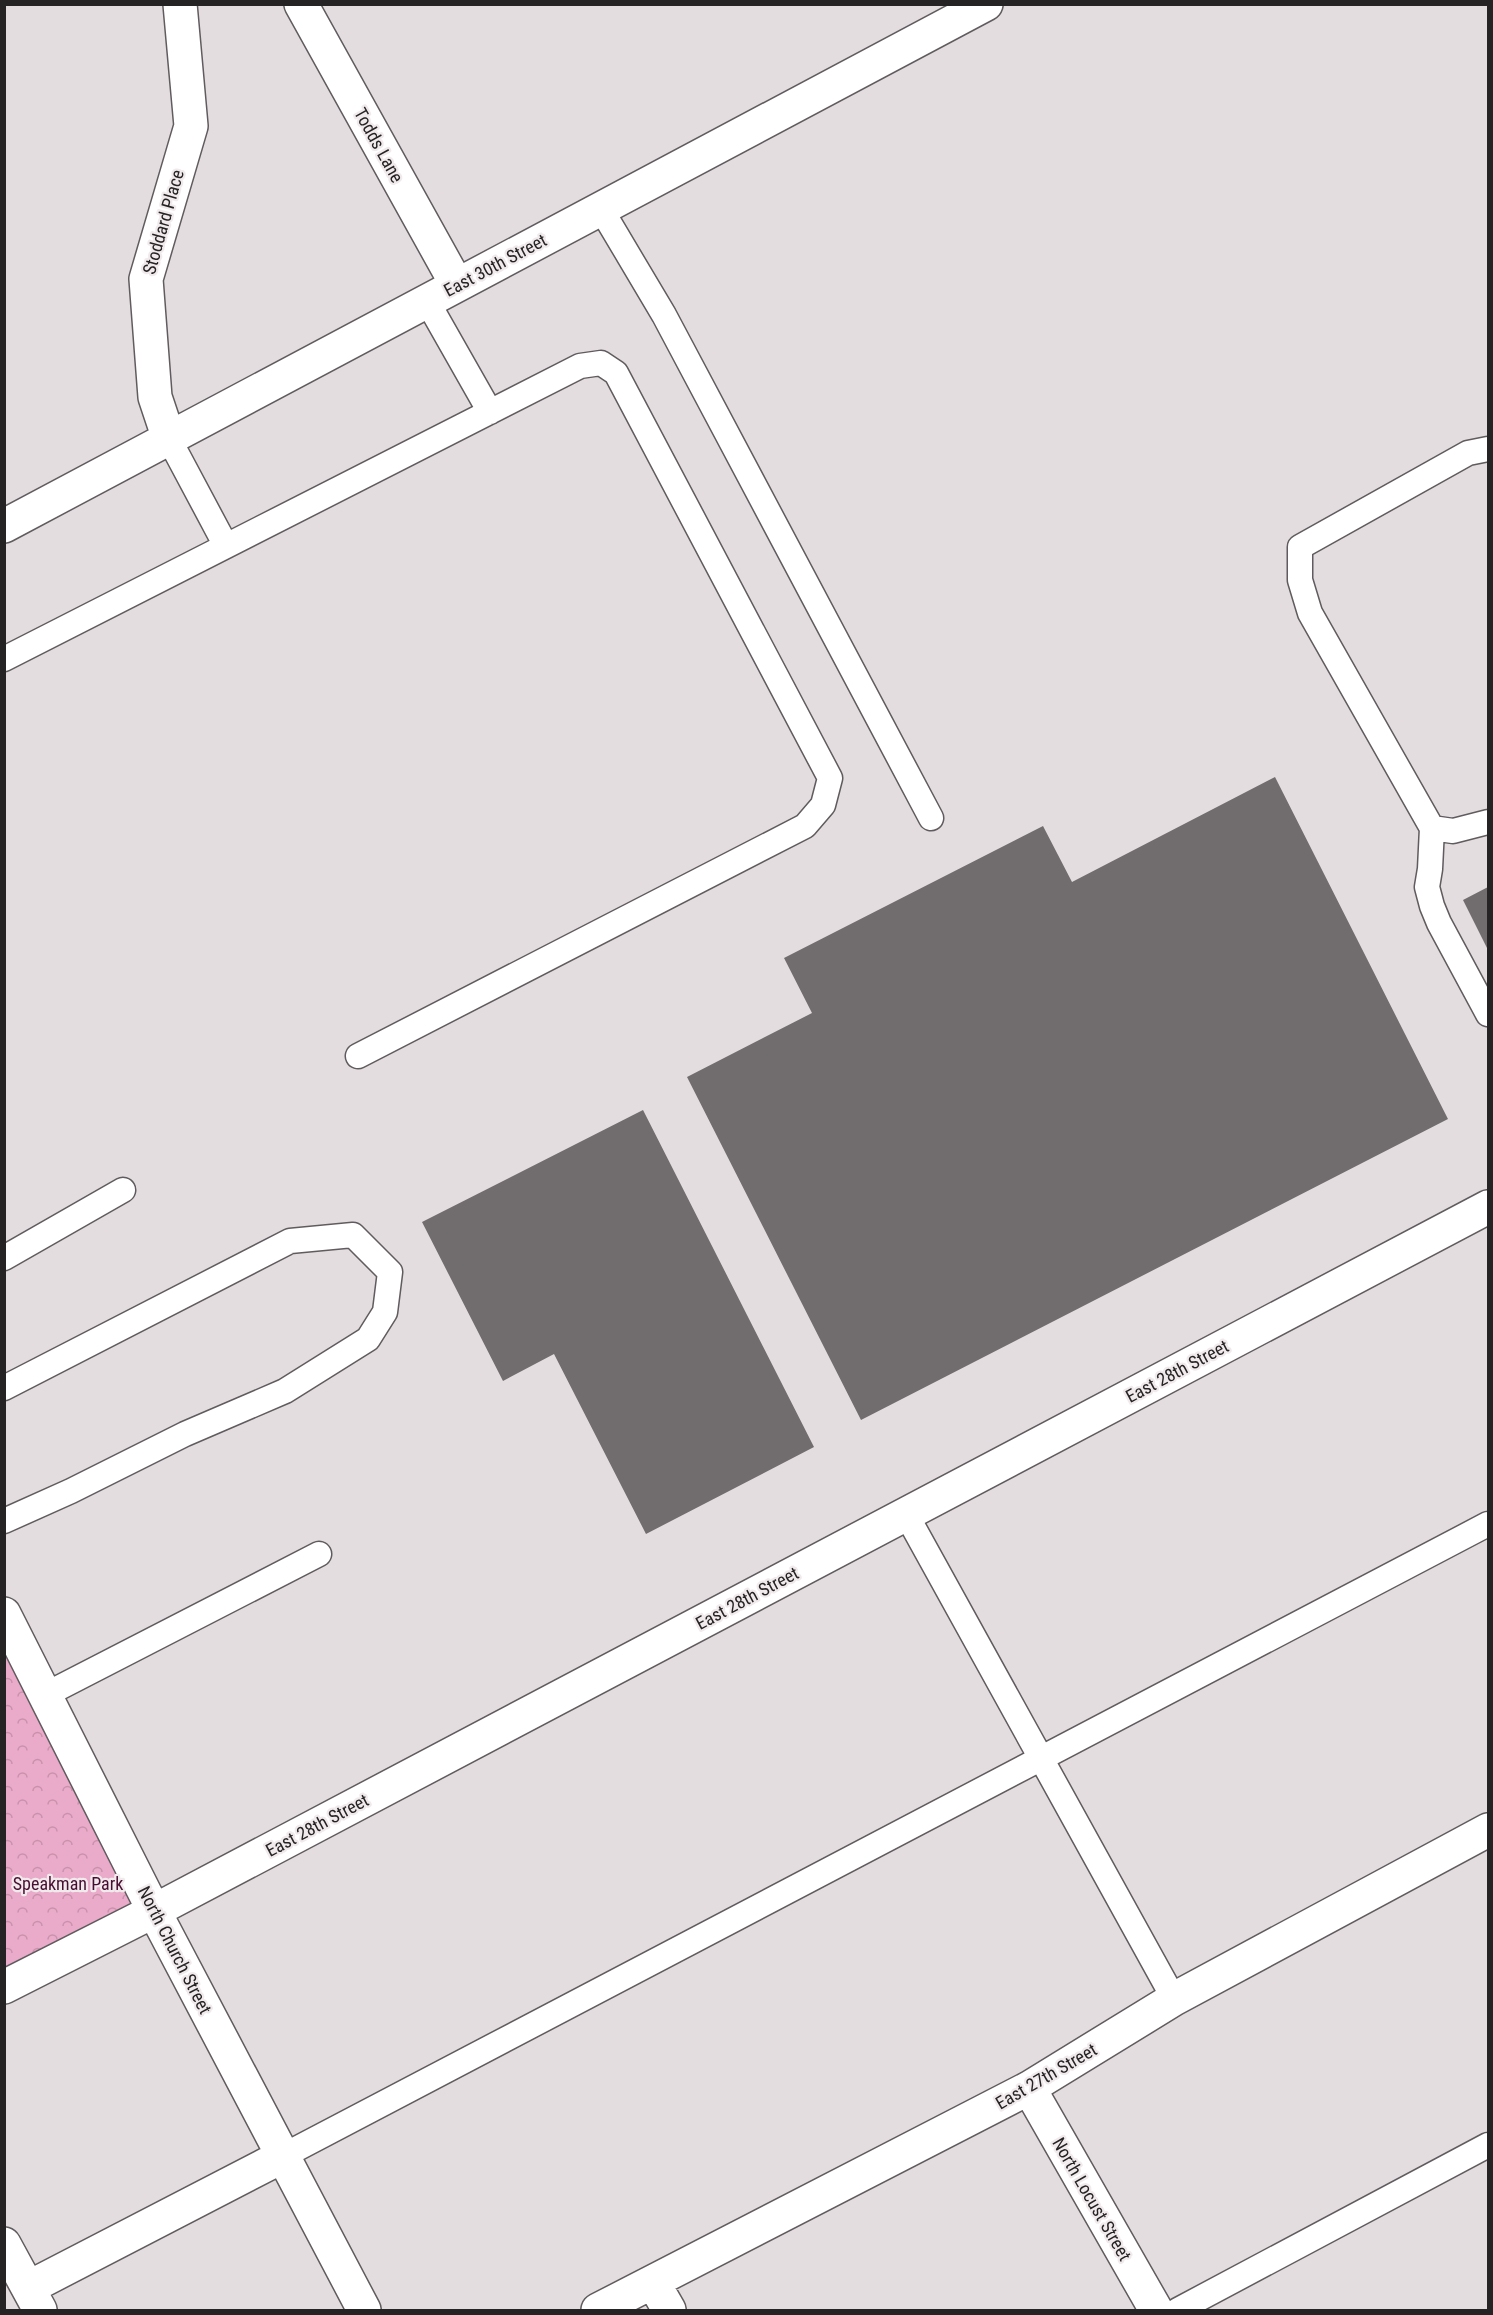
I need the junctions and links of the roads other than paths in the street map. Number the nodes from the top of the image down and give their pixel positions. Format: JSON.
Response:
{"nodes":[{"id":1,"x":180,"y":4,"type":"edge"},
{"id":2,"x":300,"y":4,"type":"edge"},
{"id":3,"x":968,"y":9,"type":"edge"},
{"id":4,"x":601,"y":209,"type":"junction"},
{"id":5,"x":457,"y":285,"type":"junction"},
{"id":6,"x":427,"y":301,"type":"junction"},
{"id":7,"x":490,"y":412,"type":"junction"},
{"id":8,"x":169,"y":439,"type":"junction"},
{"id":9,"x":1488,"y":448,"type":"edge"},
{"id":10,"x":4,"y":525,"type":"edge"},
{"id":11,"x":226,"y":546,"type":"junction"},
{"id":12,"x":4,"y":659,"type":"edge"},
{"id":13,"x":930,"y":818,"type":"dead end"},
{"id":14,"x":1488,"y":822,"type":"edge"},
{"id":15,"x":1432,"y":828,"type":"junction"},
{"id":16,"x":1488,"y":1014,"type":"edge"},
{"id":17,"x":358,"y":1056,"type":"dead end"},
{"id":18,"x":123,"y":1190,"type":"dead end"},
{"id":19,"x":1488,"y":1207,"type":"edge"},
{"id":20,"x":4,"y":1258,"type":"edge"},
{"id":21,"x":4,"y":1388,"type":"edge"},
{"id":22,"x":906,"y":1514,"type":"junction"},
{"id":23,"x":4,"y":1521,"type":"edge"},
{"id":24,"x":1488,"y":1524,"type":"edge"},
{"id":25,"x":319,"y":1554,"type":"dead end"},
{"id":26,"x":4,"y":1614,"type":"edge"},
{"id":27,"x":45,"y":1695,"type":"junction"},
{"id":28,"x":1041,"y":1758,"type":"junction"},
{"id":29,"x":1488,"y":1830,"type":"edge"},
{"id":30,"x":154,"y":1911,"type":"junction"},
{"id":31,"x":4,"y":1987,"type":"edge"},
{"id":32,"x":1174,"y":1999,"type":"junction"},
{"id":33,"x":1029,"y":2088,"type":"junction"},
{"id":34,"x":1488,"y":2145,"type":"edge"},
{"id":35,"x":283,"y":2156,"type":"junction"},
{"id":36,"x":4,"y":2244,"type":"edge"},
{"id":37,"x":653,"y":2282,"type":"junction"},
{"id":38,"x":34,"y":2299,"type":"edge"},
{"id":39,"x":364,"y":2310,"type":"edge"},
{"id":40,"x":598,"y":2310,"type":"edge"},
{"id":41,"x":669,"y":2310,"type":"edge"},
{"id":42,"x":1156,"y":2310,"type":"edge"},
{"id":43,"x":1178,"y":2310,"type":"edge"}],
"edges":[{"from":1,"to":8,"type":"street","name":"Stoddard Place"},
{"from":2,"to":5,"type":"street","name":"Todds Lane"},
{"from":3,"to":4,"type":"street","name":"East 30th Street"},
{"from":4,"to":5,"type":"street","name":"East 30th Street"},
{"from":4,"to":13,"type":"lane"},
{"from":5,"to":6,"type":"street","name":"East 30th Street"},
{"from":6,"to":7,"type":"lane"},
{"from":6,"to":8,"type":"street","name":"East 30th Street"},
{"from":7,"to":11,"type":"lane"},
{"from":7,"to":17,"type":"lane"},
{"from":8,"to":10,"type":"street","name":"East 30th Street"},
{"from":8,"to":11,"type":"lane"},
{"from":9,"to":15,"type":"lane"},
{"from":11,"to":12,"type":"lane"},
{"from":14,"to":15,"type":"lane"},
{"from":15,"to":16,"type":"lane"},
{"from":18,"to":20,"type":"lane"},
{"from":19,"to":22,"type":"street","name":"East 28th Street"},
{"from":21,"to":23,"type":"lane"},
{"from":22,"to":28,"type":"lane"},
{"from":22,"to":30,"type":"street","name":"East 28th Street"},
{"from":24,"to":28,"type":"lane"},
{"from":25,"to":27,"type":"lane"},
{"from":26,"to":27,"type":"street","name":"North Church Street"},
{"from":27,"to":30,"type":"street","name":"North Church Street"},
{"from":28,"to":32,"type":"lane"},
{"from":28,"to":35,"type":"lane"},
{"from":29,"to":32,"type":"street","name":"East 27th Street"},
{"from":30,"to":31,"type":"street","name":"East 28th Street"},
{"from":30,"to":35,"type":"street","name":"North Church Street"},
{"from":32,"to":33,"type":"street","name":"East 27th Street"},
{"from":33,"to":37,"type":"street","name":"East 27th Street"},
{"from":33,"to":42,"type":"street","name":"North Locust Street"},
{"from":34,"to":43,"type":"lane"},
{"from":35,"to":38,"type":"street"},
{"from":35,"to":39,"type":"street","name":"North Church Street"},
{"from":36,"to":38,"type":"street"},
{"from":37,"to":40,"type":"street","name":"East 27th Street"},
{"from":37,"to":41,"type":"street"}]}
